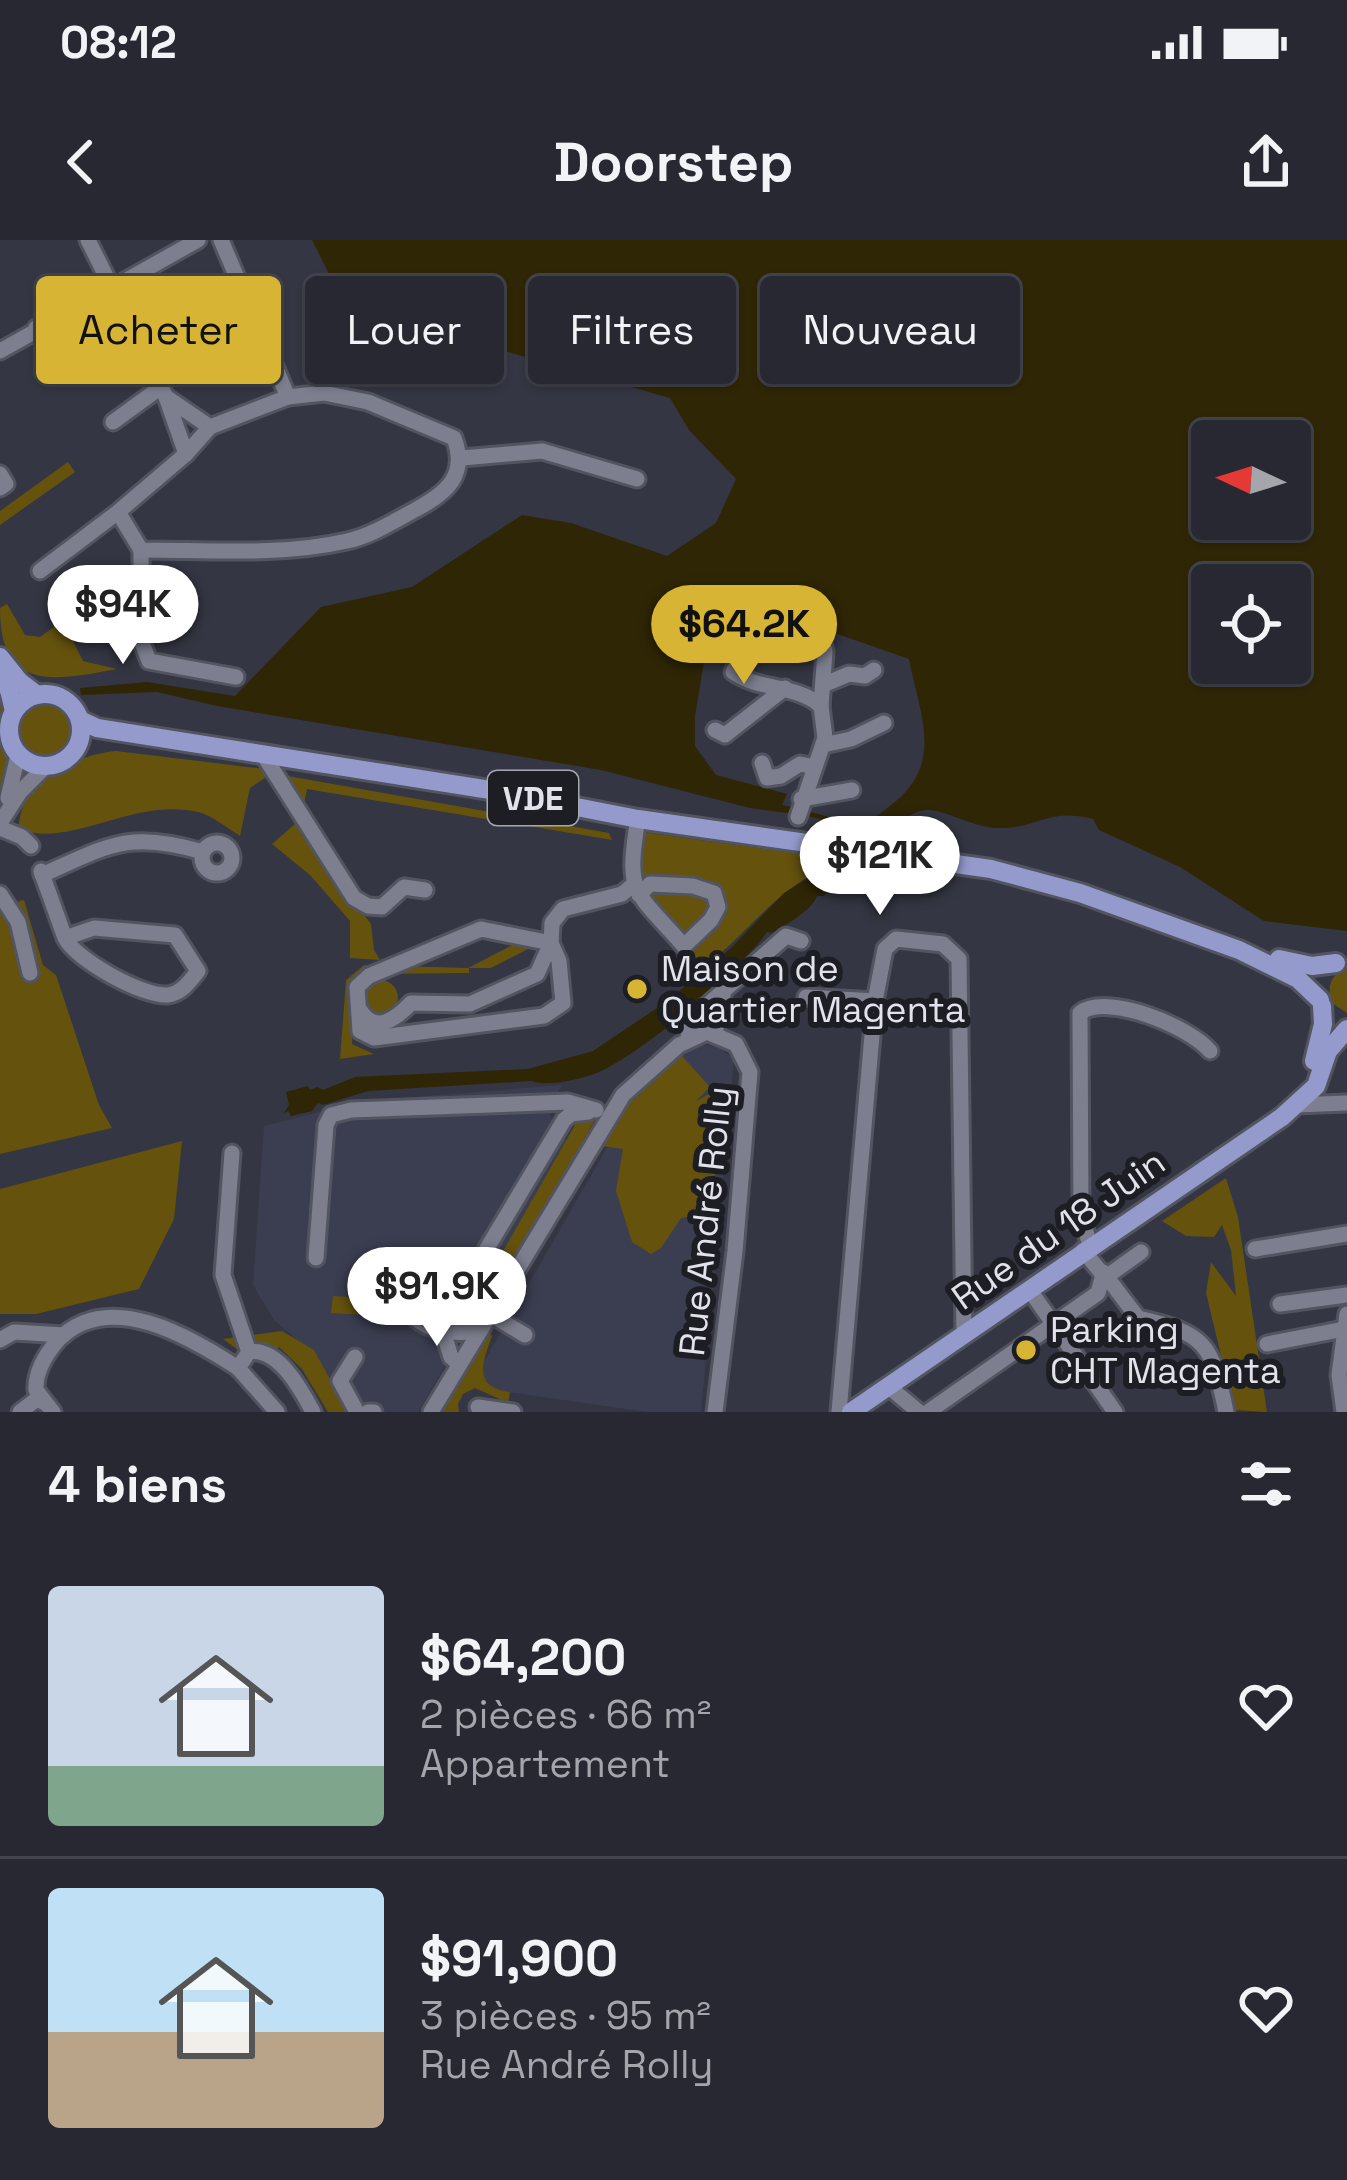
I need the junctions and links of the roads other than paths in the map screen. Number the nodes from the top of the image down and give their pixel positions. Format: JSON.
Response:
{"nodes":[{"id":1,"x":88,"y":240,"type":"edge"},
{"id":2,"x":197,"y":240,"type":"edge"},
{"id":3,"x":221,"y":240,"type":"edge"},
{"id":4,"x":104,"y":276,"type":"edge"},
{"id":5,"x":128,"y":276,"type":"edge"},
{"id":6,"x":36,"y":328,"type":"edge"},
{"id":7,"x":0,"y":351,"type":"edge"},
{"id":8,"x":159,"y":384,"type":"edge"},
{"id":9,"x":163,"y":392,"type":"junction"},
{"id":10,"x":287,"y":397,"type":"junction"},
{"id":11,"x":113,"y":422,"type":"dead end"},
{"id":12,"x":210,"y":427,"type":"junction"},
{"id":13,"x":186,"y":454,"type":"junction"},
{"id":14,"x":462,"y":458,"type":"junction"},
{"id":15,"x":0,"y":474,"type":"edge"},
{"id":16,"x":637,"y":479,"type":"dead end"},
{"id":17,"x":0,"y":488,"type":"edge"},
{"id":18,"x":118,"y":512,"type":"junction"},
{"id":19,"x":141,"y":550,"type":"junction"},
{"id":20,"x":40,"y":571,"type":"dead end"},
{"id":21,"x":791,"y":634,"type":"dead end"},
{"id":22,"x":737,"y":650,"type":"dead end"},
{"id":23,"x":0,"y":657,"type":"edge"},
{"id":24,"x":874,"y":670,"type":"dead end"},
{"id":25,"x":236,"y":676,"type":"dead end"},
{"id":26,"x":0,"y":678,"type":"edge"},
{"id":27,"x":824,"y":685,"type":"junction"},
{"id":28,"x":784,"y":688,"type":"junction"},
{"id":29,"x":37,"y":695,"type":"junction"},
{"id":30,"x":821,"y":706,"type":"junction"},
{"id":31,"x":14,"y":711,"type":"junction"},
{"id":32,"x":80,"y":720,"type":"junction"},
{"id":33,"x":884,"y":723,"type":"dead end"},
{"id":34,"x":716,"y":730,"type":"dead end"},
{"id":35,"x":79,"y":744,"type":"junction"},
{"id":36,"x":823,"y":745,"type":"junction"},
{"id":37,"x":18,"y":755,"type":"junction"},
{"id":38,"x":264,"y":756,"type":"junction"},
{"id":39,"x":762,"y":763,"type":"dead end"},
{"id":40,"x":45,"y":766,"type":"junction"},
{"id":41,"x":814,"y":767,"type":"junction"},
{"id":42,"x":852,"y":790,"type":"dead end"},
{"id":43,"x":801,"y":799,"type":"junction"},
{"id":44,"x":797,"y":817,"type":"dead end"},
{"id":45,"x":638,"y":819,"type":"junction"},
{"id":46,"x":0,"y":823,"type":"edge"},
{"id":47,"x":31,"y":846,"type":"dead end"},
{"id":48,"x":203,"y":852,"type":"dead end"},
{"id":49,"x":425,"y":890,"type":"dead end"},
{"id":50,"x":636,"y":890,"type":"junction"},
{"id":51,"x":0,"y":894,"type":"edge"},
{"id":52,"x":65,"y":938,"type":"junction"},
{"id":53,"x":801,"y":941,"type":"dead end"},
{"id":54,"x":551,"y":943,"type":"junction"},
{"id":55,"x":1239,"y":950,"type":"junction"},
{"id":56,"x":1341,"y":961,"type":"edge"},
{"id":57,"x":30,"y":973,"type":"dead end"},
{"id":58,"x":724,"y":990,"type":"junction"},
{"id":59,"x":806,"y":997,"type":"dead end"},
{"id":60,"x":875,"y":1000,"type":"junction"},
{"id":61,"x":1321,"y":1003,"type":"junction"},
{"id":62,"x":358,"y":1005,"type":"junction"},
{"id":63,"x":1347,"y":1027,"type":"edge"},
{"id":64,"x":715,"y":1034,"type":"junction"},
{"id":65,"x":689,"y":1039,"type":"junction"},
{"id":66,"x":1210,"y":1051,"type":"dead end"},
{"id":67,"x":623,"y":1095,"type":"junction"},
{"id":68,"x":1299,"y":1102,"type":"junction"},
{"id":69,"x":1347,"y":1103,"type":"edge"},
{"id":70,"x":551,"y":1104,"type":"junction"},
{"id":71,"x":596,"y":1110,"type":"junction"},
{"id":72,"x":562,"y":1125,"type":"junction"},
{"id":73,"x":232,"y":1153,"type":"dead end"},
{"id":74,"x":1347,"y":1234,"type":"edge"},
{"id":75,"x":1087,"y":1248,"type":"junction"},
{"id":76,"x":1255,"y":1249,"type":"dead end"},
{"id":77,"x":1142,"y":1252,"type":"dead end"},
{"id":78,"x":484,"y":1256,"type":"junction"},
{"id":79,"x":316,"y":1258,"type":"dead end"},
{"id":80,"x":1104,"y":1273,"type":"junction"},
{"id":81,"x":507,"y":1282,"type":"junction"},
{"id":82,"x":1029,"y":1289,"type":"junction"},
{"id":83,"x":1347,"y":1295,"type":"edge"},
{"id":84,"x":1280,"y":1304,"type":"dead end"},
{"id":85,"x":488,"y":1313,"type":"junction"},
{"id":86,"x":415,"y":1318,"type":"dead end"},
{"id":87,"x":1054,"y":1323,"type":"junction"},
{"id":88,"x":1345,"y":1326,"type":"edge"},
{"id":89,"x":442,"y":1328,"type":"junction"},
{"id":90,"x":477,"y":1331,"type":"junction"},
{"id":91,"x":64,"y":1334,"type":"junction"},
{"id":92,"x":525,"y":1335,"type":"dead end"},
{"id":93,"x":964,"y":1335,"type":"junction"},
{"id":94,"x":0,"y":1340,"type":"edge"},
{"id":95,"x":1269,"y":1346,"type":"dead end"},
{"id":96,"x":249,"y":1352,"type":"junction"},
{"id":97,"x":355,"y":1357,"type":"dead end"},
{"id":98,"x":458,"y":1363,"type":"junction"},
{"id":99,"x":238,"y":1368,"type":"junction"},
{"id":100,"x":889,"y":1387,"type":"junction"},
{"id":101,"x":478,"y":1407,"type":"dead end"},
{"id":102,"x":49,"y":1408,"type":"edge"},
{"id":103,"x":20,"y":1412,"type":"edge"},
{"id":104,"x":277,"y":1412,"type":"edge"},
{"id":105,"x":313,"y":1412,"type":"edge"},
{"id":106,"x":357,"y":1412,"type":"edge"},
{"id":107,"x":431,"y":1412,"type":"edge"},
{"id":108,"x":513,"y":1412,"type":"edge"},
{"id":109,"x":715,"y":1412,"type":"edge"},
{"id":110,"x":838,"y":1412,"type":"edge"},
{"id":111,"x":851,"y":1412,"type":"edge"},
{"id":112,"x":923,"y":1412,"type":"edge"},
{"id":113,"x":1115,"y":1412,"type":"edge"},
{"id":114,"x":1226,"y":1412,"type":"edge"},
{"id":115,"x":1343,"y":1412,"type":"edge"}],
"edges":[{"from":1,"to":4,"type":"street"},
{"from":2,"to":5,"type":"street"},
{"from":3,"to":10,"type":"street"},
{"from":6,"to":7,"type":"street"},
{"from":8,"to":9,"type":"street"},
{"from":9,"to":11,"type":"street"},
{"from":9,"to":12,"type":"street"},
{"from":9,"to":13,"type":"street"},
{"from":10,"to":12,"type":"street"},
{"from":10,"to":14,"type":"street"},
{"from":12,"to":13,"type":"street"},
{"from":13,"to":18,"type":"street"},
{"from":14,"to":16,"type":"street"},
{"from":14,"to":19,"type":"street"},
{"from":15,"to":17,"type":"street"},
{"from":18,"to":19,"type":"street"},
{"from":18,"to":20,"type":"street"},
{"from":19,"to":25,"type":"street"},
{"from":21,"to":27,"type":"street"},
{"from":22,"to":28,"type":"street"},
{"from":23,"to":29,"type":"main road"},
{"from":24,"to":27,"type":"street"},
{"from":26,"to":31,"type":"main road"},
{"from":27,"to":30,"type":"street"},
{"from":28,"to":30,"type":"street"},
{"from":28,"to":34,"type":"street"},
{"from":29,"to":31,"type":"main road"},
{"from":29,"to":32,"type":"main road"},
{"from":30,"to":36,"type":"street"},
{"from":31,"to":37,"type":"main road"},
{"from":32,"to":35,"type":"main road"},
{"from":32,"to":38,"type":"main road","number":"VDE"},
{"from":33,"to":36,"type":"street"},
{"from":35,"to":38,"type":"main road","number":"VDE"},
{"from":35,"to":40,"type":"main road"},
{"from":36,"to":41,"type":"street"},
{"from":37,"to":40,"type":"main road"},
{"from":37,"to":46,"type":"street"},
{"from":38,"to":45,"type":"main road","number":"VDE"},
{"from":38,"to":49,"type":"street"},
{"from":39,"to":41,"type":"street"},
{"from":40,"to":46,"type":"street"},
{"from":41,"to":43,"type":"street"},
{"from":42,"to":43,"type":"street"},
{"from":43,"to":44,"type":"street"},
{"from":45,"to":50,"type":"street"},
{"from":45,"to":55,"type":"main road","number":"VDE"},
{"from":46,"to":47,"type":"street"},
{"from":48,"to":52,"type":"street"},
{"from":50,"to":50,"type":"street"},
{"from":50,"to":54,"type":"street"},
{"from":51,"to":57,"type":"street"},
{"from":52,"to":52,"type":"street"},
{"from":53,"to":58,"type":"street"},
{"from":54,"to":62,"type":"street"},
{"from":54,"to":62,"type":"street"},
{"from":54,"to":62,"type":"street"},
{"from":55,"to":56,"type":"main road","number":"VDE"},
{"from":55,"to":61,"type":"main road","number":"VDE"},
{"from":56,"to":61,"type":"main road"},
{"from":58,"to":64,"type":"street"},
{"from":58,"to":65,"type":"street"},
{"from":59,"to":60,"type":"street"},
{"from":60,"to":93,"type":"street"},
{"from":60,"to":110,"type":"street"},
{"from":61,"to":63,"type":"main road"},
{"from":61,"to":68,"type":"main road"},
{"from":63,"to":68,"type":"main road","name":"Rue du 18 Juin"},
{"from":64,"to":65,"type":"street","name":"Rue André Rolly"},
{"from":64,"to":109,"type":"street","name":"Rue André Rolly"},
{"from":65,"to":67,"type":"street","name":"Rue André Rolly"},
{"from":66,"to":75,"type":"street"},
{"from":67,"to":71,"type":"street"},
{"from":67,"to":81,"type":"street","name":"Rue André Rolly"},
{"from":68,"to":69,"type":"street"},
{"from":68,"to":75,"type":"main road","name":"Rue du 18 Juin"},
{"from":70,"to":71,"type":"street"},
{"from":70,"to":72,"type":"street"},
{"from":70,"to":79,"type":"street"},
{"from":71,"to":72,"type":"street"},
{"from":72,"to":78,"type":"street"},
{"from":73,"to":96,"type":"street"},
{"from":74,"to":76,"type":"street"},
{"from":75,"to":80,"type":"street"},
{"from":75,"to":82,"type":"main road","name":"Rue du 18 Juin"},
{"from":77,"to":80,"type":"street"},
{"from":78,"to":81,"type":"street"},
{"from":78,"to":85,"type":"street"},
{"from":80,"to":87,"type":"street"},
{"from":80,"to":114,"type":"street"},
{"from":81,"to":85,"type":"street","name":"Rue André Rolly"},
{"from":82,"to":87,"type":"street"},
{"from":82,"to":93,"type":"main road","name":"Rue du 18 Juin"},
{"from":83,"to":84,"type":"street"},
{"from":85,"to":90,"type":"street","name":"Rue André Rolly"},
{"from":85,"to":92,"type":"street"},
{"from":86,"to":89,"type":"street"},
{"from":87,"to":112,"type":"street"},
{"from":87,"to":113,"type":"street"},
{"from":88,"to":95,"type":"street"},
{"from":88,"to":115,"type":"street"},
{"from":89,"to":90,"type":"street"},
{"from":89,"to":98,"type":"street"},
{"from":90,"to":98,"type":"street","name":"Rue André Rolly"},
{"from":91,"to":94,"type":"street"},
{"from":91,"to":99,"type":"street"},
{"from":91,"to":102,"type":"street"},
{"from":93,"to":100,"type":"main road","name":"Rue du 18 Juin"},
{"from":96,"to":99,"type":"street"},
{"from":96,"to":105,"type":"street"},
{"from":97,"to":106,"type":"street"},
{"from":98,"to":107,"type":"street","name":"Rue André Rolly"},
{"from":99,"to":104,"type":"street"},
{"from":100,"to":111,"type":"main road","name":"Rue du 18 Juin"},
{"from":100,"to":112,"type":"street"},
{"from":101,"to":108,"type":"street"},
{"from":102,"to":103,"type":"street"}]}
